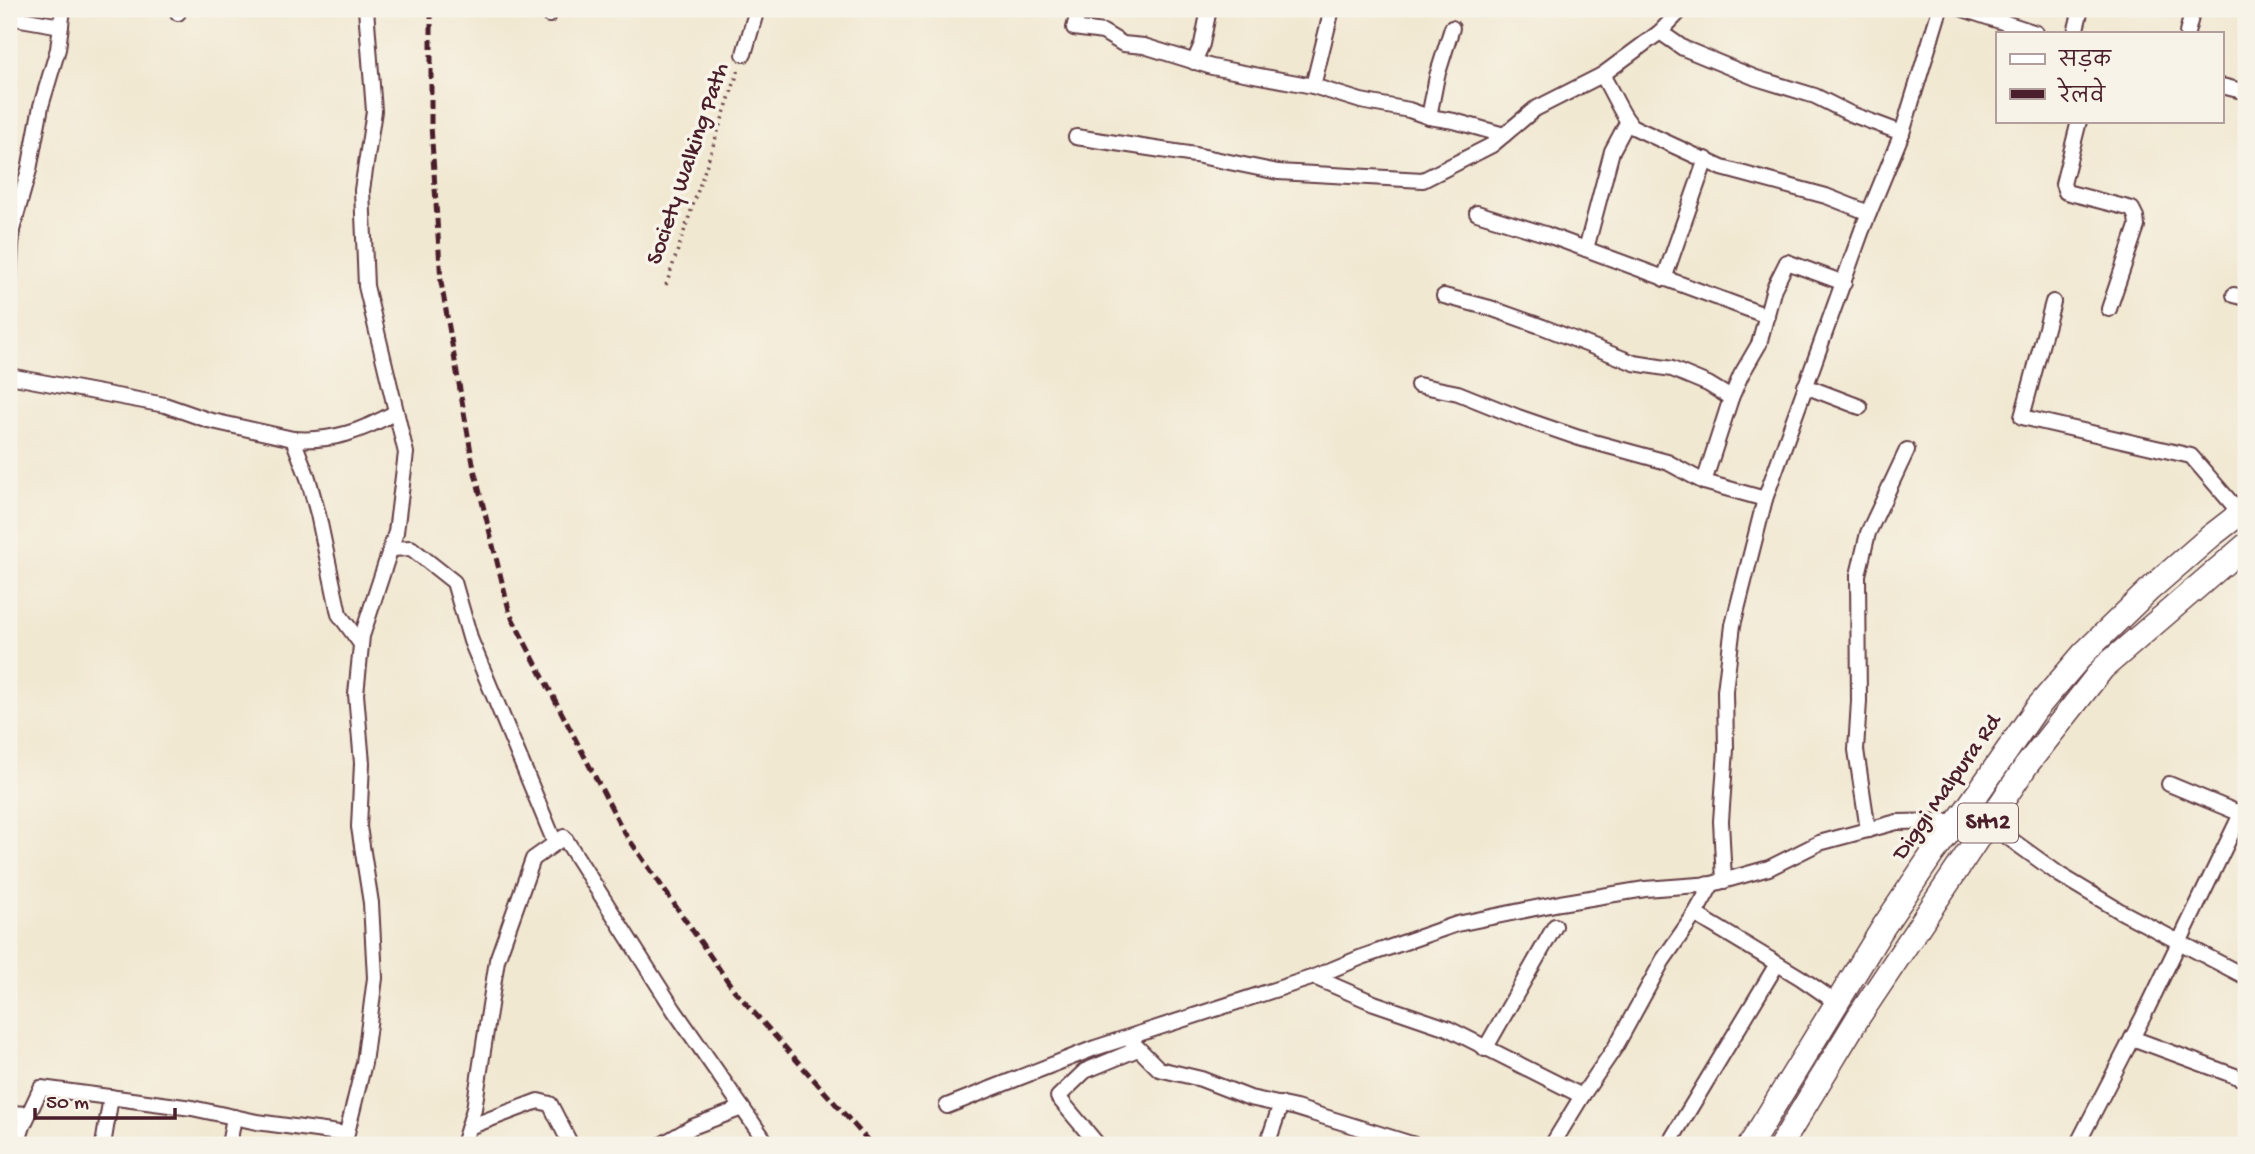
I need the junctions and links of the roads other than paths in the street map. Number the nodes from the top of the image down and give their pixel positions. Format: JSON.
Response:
{"nodes":[{"id":1,"x":63,"y":9,"type":"edge"},
{"id":2,"x":366,"y":9,"type":"edge"},
{"id":3,"x":757,"y":9,"type":"edge"},
{"id":4,"x":1079,"y":9,"type":"edge"},
{"id":5,"x":1209,"y":9,"type":"edge"},
{"id":6,"x":1332,"y":9,"type":"edge"},
{"id":7,"x":1682,"y":9,"type":"edge"},
{"id":8,"x":1940,"y":9,"type":"edge"},
{"id":9,"x":1963,"y":9,"type":"edge"},
{"id":10,"x":2081,"y":9,"type":"edge"},
{"id":11,"x":2193,"y":9,"type":"edge"},
{"id":12,"x":2004,"y":15,"type":"edge"},
{"id":13,"x":9,"y":17,"type":"edge"},
{"id":14,"x":61,"y":26,"type":"junction"},
{"id":15,"x":1452,"y":28,"type":"dead end"},
{"id":16,"x":1660,"y":32,"type":"junction"},
{"id":17,"x":2034,"y":32,"type":"edge"},
{"id":18,"x":2075,"y":32,"type":"edge"},
{"id":19,"x":2187,"y":32,"type":"edge"},
{"id":20,"x":744,"y":54,"type":"road end"},
{"id":21,"x":1194,"y":62,"type":"junction"},
{"id":22,"x":1602,"y":75,"type":"junction"},
{"id":23,"x":1313,"y":86,"type":"junction"},
{"id":24,"x":2224,"y":86,"type":"edge"},
{"id":25,"x":2246,"y":92,"type":"edge"},
{"id":26,"x":1429,"y":117,"type":"junction"},
{"id":27,"x":1628,"y":121,"type":"junction"},
{"id":28,"x":2079,"y":122,"type":"edge"},
{"id":29,"x":1902,"y":133,"type":"junction"},
{"id":30,"x":1504,"y":135,"type":"junction"},
{"id":31,"x":1076,"y":137,"type":"dead end"},
{"id":32,"x":1706,"y":159,"type":"junction"},
{"id":33,"x":1478,"y":213,"type":"dead end"},
{"id":34,"x":1869,"y":214,"type":"junction"},
{"id":35,"x":1586,"y":249,"type":"junction"},
{"id":36,"x":1664,"y":279,"type":"junction"},
{"id":37,"x":9,"y":281,"type":"edge"},
{"id":38,"x":1844,"y":283,"type":"junction"},
{"id":39,"x":1444,"y":296,"type":"dead end"},
{"id":40,"x":2053,"y":302,"type":"dead end"},
{"id":41,"x":2109,"y":309,"type":"dead end"},
{"id":42,"x":1767,"y":316,"type":"junction"},
{"id":43,"x":9,"y":376,"type":"edge"},
{"id":44,"x":1418,"y":385,"type":"dead end"},
{"id":45,"x":1805,"y":386,"type":"junction"},
{"id":46,"x":1731,"y":398,"type":"junction"},
{"id":47,"x":1860,"y":407,"type":"dead end"},
{"id":48,"x":396,"y":412,"type":"junction"},
{"id":49,"x":293,"y":439,"type":"junction"},
{"id":50,"x":1907,"y":450,"type":"dead end"},
{"id":51,"x":1704,"y":482,"type":"junction"},
{"id":52,"x":1765,"y":499,"type":"junction"},
{"id":53,"x":2243,"y":511,"type":"edge"},
{"id":54,"x":2246,"y":545,"type":"edge"},
{"id":55,"x":391,"y":549,"type":"junction"},
{"id":56,"x":361,"y":644,"type":"junction"},
{"id":57,"x":2169,"y":784,"type":"dead end"},
{"id":58,"x":2244,"y":815,"type":"edge"},
{"id":59,"x":1956,"y":821,"type":"junction"},
{"id":60,"x":1987,"y":823,"type":"junction"},
{"id":61,"x":1868,"y":830,"type":"junction"},
{"id":62,"x":555,"y":843,"type":"junction"},
{"id":63,"x":1718,"y":882,"type":"junction"},
{"id":64,"x":1695,"y":914,"type":"junction"},
{"id":65,"x":1555,"y":926,"type":"dead end"},
{"id":66,"x":2178,"y":940,"type":"junction"},
{"id":67,"x":1777,"y":964,"type":"junction"},
{"id":68,"x":1314,"y":977,"type":"junction"},
{"id":69,"x":2246,"y":977,"type":"edge"},
{"id":70,"x":1837,"y":1003,"type":"junction"},
{"id":71,"x":1128,"y":1038,"type":"junction"},
{"id":72,"x":2132,"y":1038,"type":"junction"},
{"id":73,"x":1139,"y":1049,"type":"junction"},
{"id":74,"x":1485,"y":1049,"type":"junction"},
{"id":75,"x":2246,"y":1080,"type":"edge"},
{"id":76,"x":1582,"y":1096,"type":"junction"},
{"id":77,"x":111,"y":1097,"type":"junction"},
{"id":78,"x":1281,"y":1104,"type":"junction"},
{"id":79,"x":947,"y":1106,"type":"dead end"},
{"id":80,"x":742,"y":1108,"type":"junction"},
{"id":81,"x":9,"y":1113,"type":"edge"},
{"id":82,"x":28,"y":1114,"type":"junction"},
{"id":83,"x":234,"y":1117,"type":"junction"},
{"id":84,"x":467,"y":1138,"type":"edge"},
{"id":85,"x":345,"y":1140,"type":"edge"},
{"id":86,"x":1412,"y":1144,"type":"edge"},
{"id":87,"x":17,"y":1145,"type":"edge"},
{"id":88,"x":103,"y":1145,"type":"edge"},
{"id":89,"x":229,"y":1145,"type":"edge"},
{"id":90,"x":571,"y":1145,"type":"edge"},
{"id":91,"x":661,"y":1145,"type":"edge"},
{"id":92,"x":768,"y":1145,"type":"edge"},
{"id":93,"x":1098,"y":1145,"type":"edge"},
{"id":94,"x":1267,"y":1145,"type":"edge"},
{"id":95,"x":1552,"y":1145,"type":"edge"},
{"id":96,"x":1668,"y":1145,"type":"edge"},
{"id":97,"x":1750,"y":1145,"type":"edge"},
{"id":98,"x":1781,"y":1145,"type":"edge"},
{"id":99,"x":2077,"y":1145,"type":"edge"}],
"edges":[{"from":1,"to":14,"type":"street"},
{"from":2,"to":48,"type":"street"},
{"from":3,"to":20,"type":"street"},
{"from":4,"to":21,"type":"street"},
{"from":5,"to":21,"type":"street"},
{"from":6,"to":23,"type":"street"},
{"from":7,"to":16,"type":"street"},
{"from":8,"to":29,"type":"street"},
{"from":9,"to":12,"type":"street"},
{"from":10,"to":18,"type":"street"},
{"from":11,"to":19,"type":"street"},
{"from":12,"to":17,"type":"street"},
{"from":13,"to":14,"type":"street"},
{"from":14,"to":37,"type":"street"},
{"from":15,"to":26,"type":"street"},
{"from":16,"to":22,"type":"street"},
{"from":16,"to":29,"type":"street"},
{"from":21,"to":23,"type":"street"},
{"from":22,"to":27,"type":"street"},
{"from":22,"to":30,"type":"street"},
{"from":23,"to":26,"type":"street"},
{"from":24,"to":25,"type":"street"},
{"from":26,"to":30,"type":"street"},
{"from":27,"to":32,"type":"street"},
{"from":27,"to":35,"type":"street"},
{"from":28,"to":41,"type":"street"},
{"from":29,"to":34,"type":"street"},
{"from":30,"to":31,"type":"street"},
{"from":32,"to":34,"type":"street"},
{"from":32,"to":36,"type":"street"},
{"from":33,"to":35,"type":"street"},
{"from":34,"to":38,"type":"street"},
{"from":35,"to":36,"type":"street"},
{"from":36,"to":42,"type":"street"},
{"from":38,"to":42,"type":"street"},
{"from":38,"to":45,"type":"street"},
{"from":39,"to":46,"type":"street"},
{"from":40,"to":53,"type":"street"},
{"from":42,"to":46,"type":"street"},
{"from":43,"to":49,"type":"street"},
{"from":44,"to":51,"type":"street"},
{"from":45,"to":47,"type":"street"},
{"from":45,"to":52,"type":"street"},
{"from":46,"to":51,"type":"street"},
{"from":48,"to":49,"type":"street"},
{"from":48,"to":55,"type":"street"},
{"from":49,"to":56,"type":"street"},
{"from":50,"to":61,"type":"street"},
{"from":51,"to":52,"type":"street"},
{"from":52,"to":63,"type":"street"},
{"from":53,"to":59,"type":"main road","name":"Diggi Malpura Rd"},
{"from":54,"to":60,"type":"main road","number":"SH12"},
{"from":55,"to":56,"type":"street"},
{"from":55,"to":62,"type":"street"},
{"from":56,"to":85,"type":"street"},
{"from":57,"to":58,"type":"street"},
{"from":58,"to":66,"type":"street"},
{"from":59,"to":60,"type":"street"},
{"from":59,"to":61,"type":"street"},
{"from":59,"to":70,"type":"main road","name":"Diggi Malpura Rd"},
{"from":60,"to":66,"type":"street"},
{"from":60,"to":98,"type":"main road","number":"SH12"},
{"from":61,"to":63,"type":"street"},
{"from":62,"to":80,"type":"street"},
{"from":62,"to":84,"type":"street"},
{"from":63,"to":64,"type":"street"},
{"from":63,"to":68,"type":"street"},
{"from":64,"to":67,"type":"street"},
{"from":64,"to":76,"type":"street"},
{"from":65,"to":74,"type":"street"},
{"from":66,"to":69,"type":"street"},
{"from":66,"to":72,"type":"street"},
{"from":67,"to":70,"type":"street"},
{"from":67,"to":96,"type":"street"},
{"from":68,"to":71,"type":"street"},
{"from":68,"to":74,"type":"street"},
{"from":70,"to":97,"type":"main road","name":"Diggi Malpura Rd"},
{"from":71,"to":73,"type":"street"},
{"from":71,"to":79,"type":"street"},
{"from":72,"to":75,"type":"street"},
{"from":72,"to":99,"type":"street"},
{"from":73,"to":78,"type":"street"},
{"from":73,"to":93,"type":"street"},
{"from":74,"to":76,"type":"street"},
{"from":76,"to":95,"type":"street"},
{"from":77,"to":82,"type":"street"},
{"from":77,"to":83,"type":"street"},
{"from":77,"to":88,"type":"street"},
{"from":78,"to":86,"type":"street"},
{"from":78,"to":94,"type":"street"},
{"from":80,"to":91,"type":"street"},
{"from":80,"to":92,"type":"street"},
{"from":81,"to":82,"type":"street"},
{"from":82,"to":87,"type":"street"},
{"from":83,"to":85,"type":"street"},
{"from":83,"to":89,"type":"street"},
{"from":84,"to":90,"type":"street"}]}
